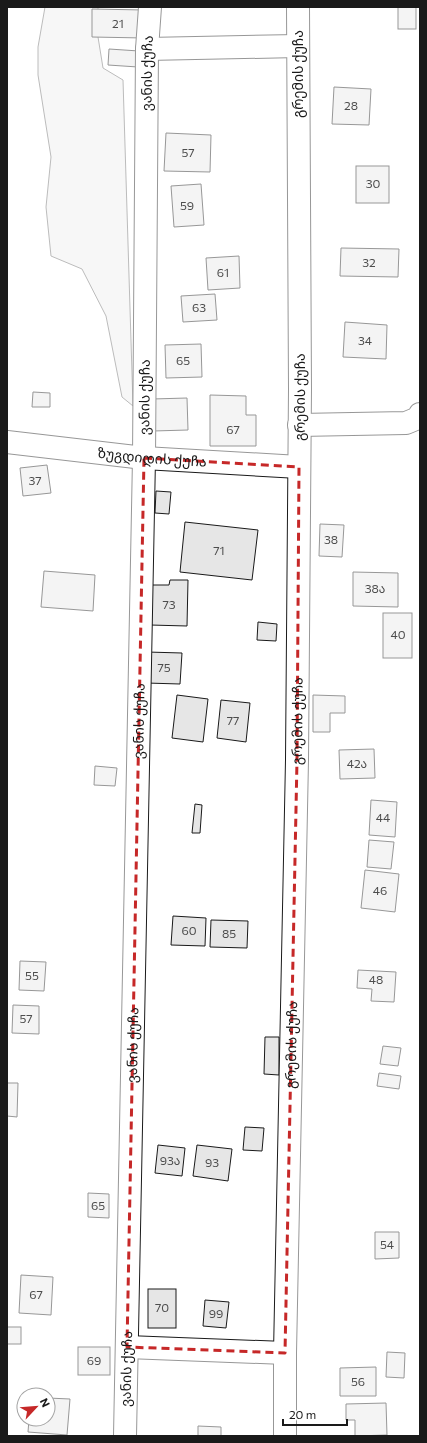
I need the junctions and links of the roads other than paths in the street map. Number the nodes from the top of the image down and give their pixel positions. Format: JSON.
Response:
{"nodes":[{"id":1,"x":150,"y":7,"type":"edge"},
{"id":2,"x":298,"y":7,"type":"edge"},
{"id":3,"x":298,"y":46,"type":"junction"},
{"id":4,"x":147,"y":49,"type":"junction"},
{"id":5,"x":420,"y":414,"type":"edge"},
{"id":6,"x":299,"y":425,"type":"junction"},
{"id":7,"x":7,"y":442,"type":"edge"},
{"id":8,"x":144,"y":458,"type":"junction"},
{"id":9,"x":299,"y":467,"type":"junction"},
{"id":10,"x":127,"y":1347,"type":"junction"},
{"id":11,"x":285,"y":1353,"type":"junction"},
{"id":12,"x":125,"y":1436,"type":"edge"},
{"id":13,"x":285,"y":1436,"type":"edge"}],
"edges":[{"from":1,"to":4,"type":"street","name":"ვანის ქუჩა"},
{"from":2,"to":3,"type":"street","name":"გრემის ქუჩა"},
{"from":3,"to":4,"type":"street"},
{"from":3,"to":6,"type":"street","name":"გრემის ქუჩა"},
{"from":4,"to":8,"type":"street","name":"ვანის ქუჩა"},
{"from":5,"to":6,"type":"street"},
{"from":6,"to":9,"type":"street","name":"გრემის ქუჩა"},
{"from":7,"to":8,"type":"street","name":"ზუგდიდის ქუჩა"},
{"from":8,"to":9,"type":"street","name":"ზუგდიდის ქუჩა"},
{"from":8,"to":10,"type":"street","name":"ვანის ქუჩა"},
{"from":9,"to":11,"type":"street","name":"გრემის ქუჩა"},
{"from":10,"to":11,"type":"street"},
{"from":10,"to":12,"type":"street","name":"ვანის ქუჩა"},
{"from":11,"to":13,"type":"street","name":"გრემის ქუჩა"}]}
